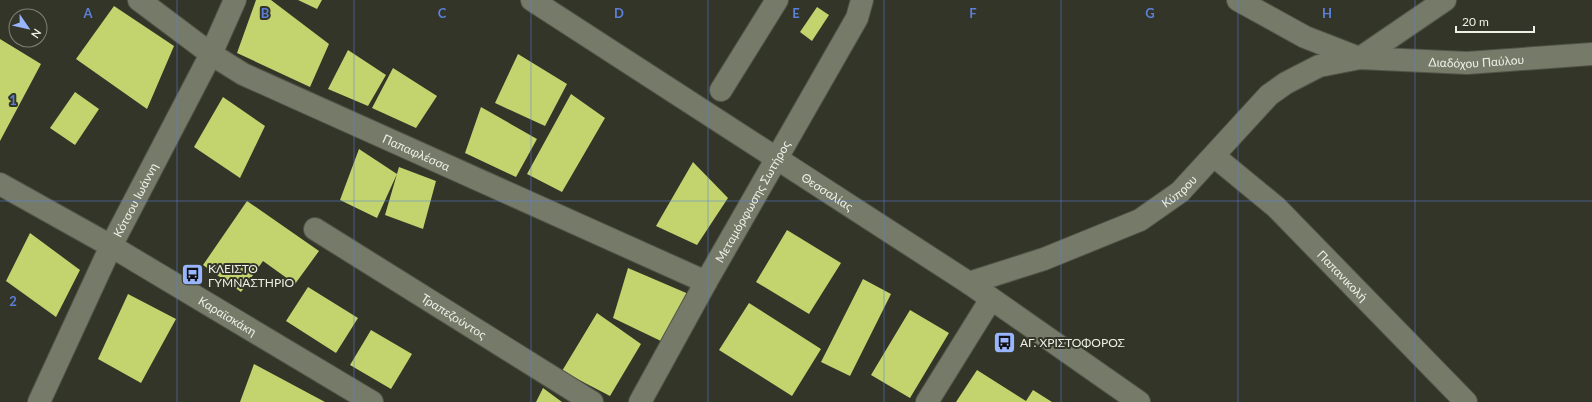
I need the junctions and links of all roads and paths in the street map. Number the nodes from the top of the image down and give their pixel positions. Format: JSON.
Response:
{"nodes":[{"id":1,"x":139,"y":0,"type":"edge"},
{"id":2,"x":235,"y":0,"type":"edge"},
{"id":3,"x":532,"y":0,"type":"edge"},
{"id":4,"x":777,"y":0,"type":"edge"},
{"id":5,"x":862,"y":0,"type":"edge"},
{"id":6,"x":1238,"y":0,"type":"edge"},
{"id":7,"x":1445,"y":0,"type":"edge"},
{"id":8,"x":212,"y":54,"type":"junction"},
{"id":9,"x":1592,"y":54,"type":"edge"},
{"id":10,"x":1360,"y":58,"type":"junction"},
{"id":11,"x":721,"y":90,"type":"dead end"},
{"id":12,"x":1214,"y":156,"type":"junction"},
{"id":13,"x":777,"y":158,"type":"junction"},
{"id":14,"x":0,"y":184,"type":"edge"},
{"id":15,"x":315,"y":229,"type":"dead end"},
{"id":16,"x":111,"y":246,"type":"junction"},
{"id":17,"x":706,"y":282,"type":"junction"},
{"id":18,"x":969,"y":283,"type":"junction"},
{"id":19,"x":991,"y":299,"type":"junction"},
{"id":20,"x":1115,"y":395,"type":"edge"},
{"id":21,"x":39,"y":402,"type":"edge"},
{"id":22,"x":372,"y":402,"type":"edge"},
{"id":23,"x":592,"y":402,"type":"edge"},
{"id":24,"x":640,"y":402,"type":"edge"},
{"id":25,"x":927,"y":402,"type":"edge"},
{"id":26,"x":1139,"y":402,"type":"edge"},
{"id":27,"x":1466,"y":402,"type":"edge"}],
"edges":[{"from":1,"to":8,"type":"street","name":"Παπαφλέσσα"},
{"from":2,"to":8,"type":"street","name":"Κότσου Ιωάννη"},
{"from":3,"to":13,"type":"street","name":"Θεσσαλίας"},
{"from":4,"to":11,"type":"street"},
{"from":5,"to":13,"type":"street","name":"Μεταμόρφωσης Σωτήρος"},
{"from":6,"to":10,"type":"street"},
{"from":7,"to":10,"type":"street"},
{"from":8,"to":16,"type":"street","name":"Κότσου Ιωάννη"},
{"from":8,"to":17,"type":"street","name":"Παπαφλέσσα"},
{"from":9,"to":10,"type":"street","name":"Διαδόχου Παύλου"},
{"from":10,"to":12,"type":"street","name":"Κύπρου"},
{"from":12,"to":18,"type":"street","name":"Κύπρου"},
{"from":12,"to":27,"type":"street","name":"Παπανικολή"},
{"from":13,"to":17,"type":"street","name":"Μεταμόρφωσης Σωτήρος"},
{"from":13,"to":18,"type":"street","name":"Θεσσαλίας"},
{"from":14,"to":16,"type":"street","name":"Καραϊσκάκη"},
{"from":15,"to":23,"type":"street","name":"Τραπεζούντος"},
{"from":16,"to":21,"type":"street","name":"Κότσου Ιωάννη"},
{"from":16,"to":22,"type":"street","name":"Καραϊσκάκη"},
{"from":17,"to":24,"type":"street","name":"Μεταμόρφωσης Σωτήρος"},
{"from":18,"to":19,"type":"street","name":"Θεσσαλίας"},
{"from":19,"to":20,"type":"street","name":"Θεσσαλίας"},
{"from":19,"to":25,"type":"street"},
{"from":20,"to":26,"type":"street","name":"Θεσσαλίας"}]}
